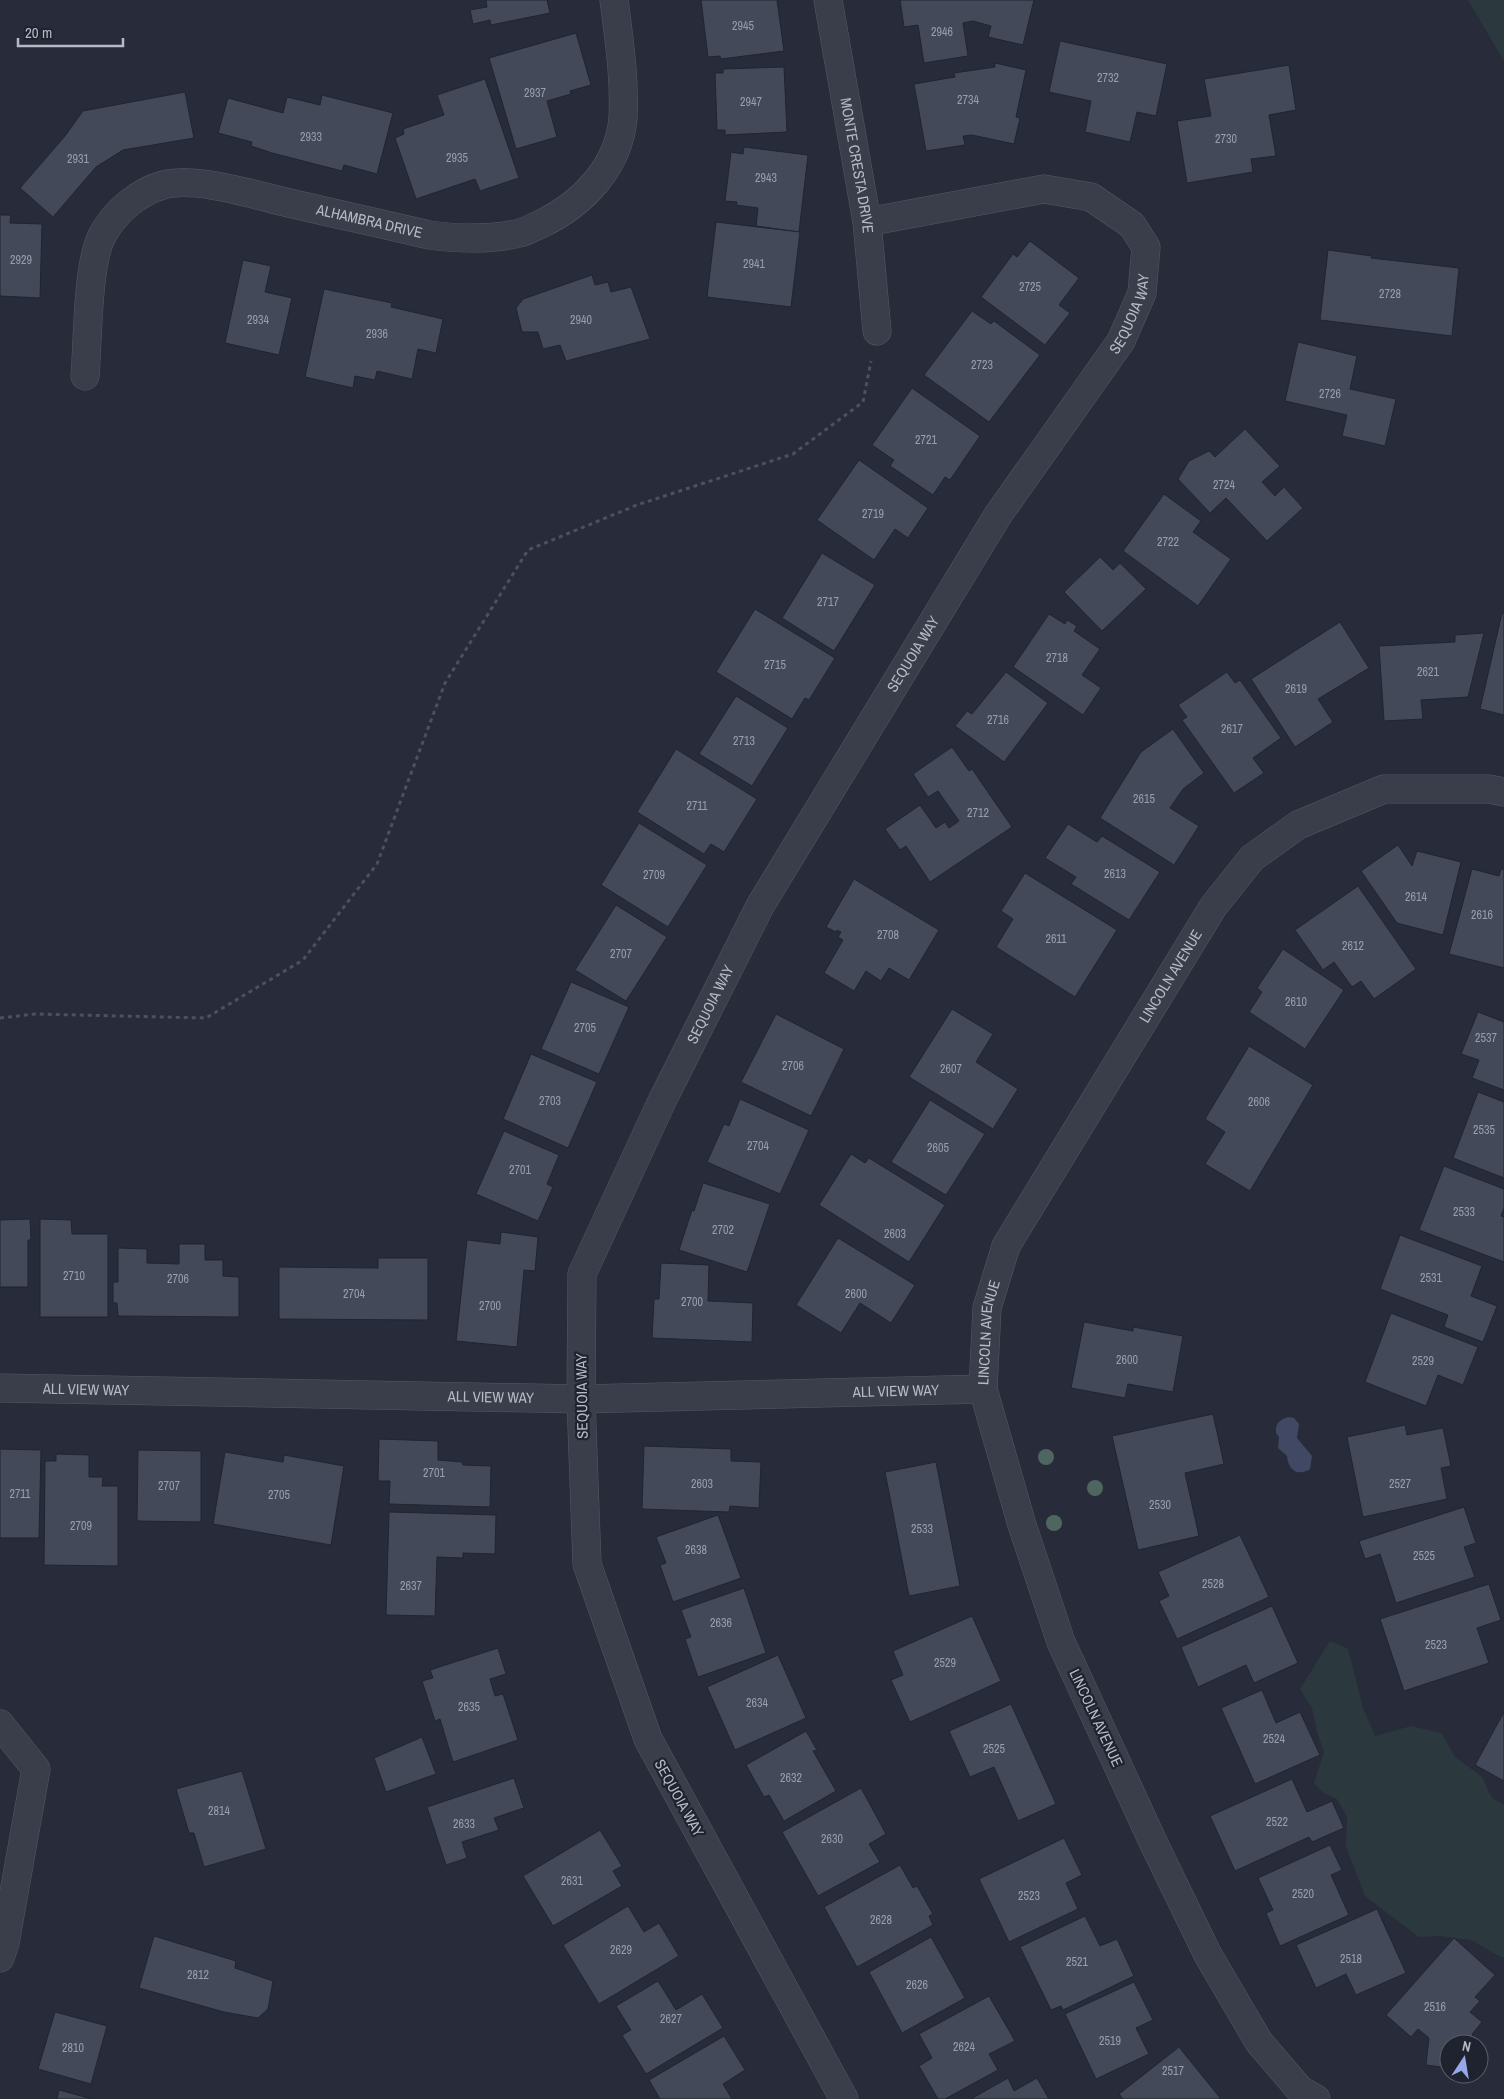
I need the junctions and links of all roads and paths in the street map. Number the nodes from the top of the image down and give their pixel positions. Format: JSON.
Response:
{"nodes":[{"id":1,"x":614,"y":0,"type":"edge"},
{"id":2,"x":828,"y":0,"type":"edge"},
{"id":3,"x":867,"y":222,"type":"junction"},
{"id":4,"x":877,"y":331,"type":"joint"},
{"id":5,"x":85,"y":376,"type":"dead end"},
{"id":6,"x":1504,"y":792,"type":"edge"},
{"id":7,"x":0,"y":1018,"type":"edge"},
{"id":8,"x":0,"y":1388,"type":"edge"},
{"id":9,"x":984,"y":1389,"type":"junction"},
{"id":10,"x":581,"y":1399,"type":"junction"},
{"id":11,"x":0,"y":1724,"type":"edge"},
{"id":12,"x":0,"y":1958,"type":"edge"},
{"id":13,"x":844,"y":2099,"type":"edge"},
{"id":14,"x":1316,"y":2099,"type":"edge"}],
"edges":[{"from":1,"to":5,"type":"street","name":"ALHAMBRA DRIVE"},
{"from":2,"to":3,"type":"street","name":"MONTE CRESTA DRIVE"},
{"from":3,"to":4,"type":"street","name":"MONTE CRESTA DRIVE"},
{"from":3,"to":10,"type":"street","name":"SEQUOIA WAY"},
{"from":4,"to":7,"type":"path"},
{"from":6,"to":9,"type":"street","name":"LINCOLN AVENUE"},
{"from":8,"to":10,"type":"street","name":"ALL VIEW WAY"},
{"from":9,"to":10,"type":"street","name":"ALL VIEW WAY"},
{"from":9,"to":14,"type":"street","name":"LINCOLN AVENUE"},
{"from":10,"to":13,"type":"street","name":"SEQUOIA WAY"},
{"from":11,"to":12,"type":"street"}]}
